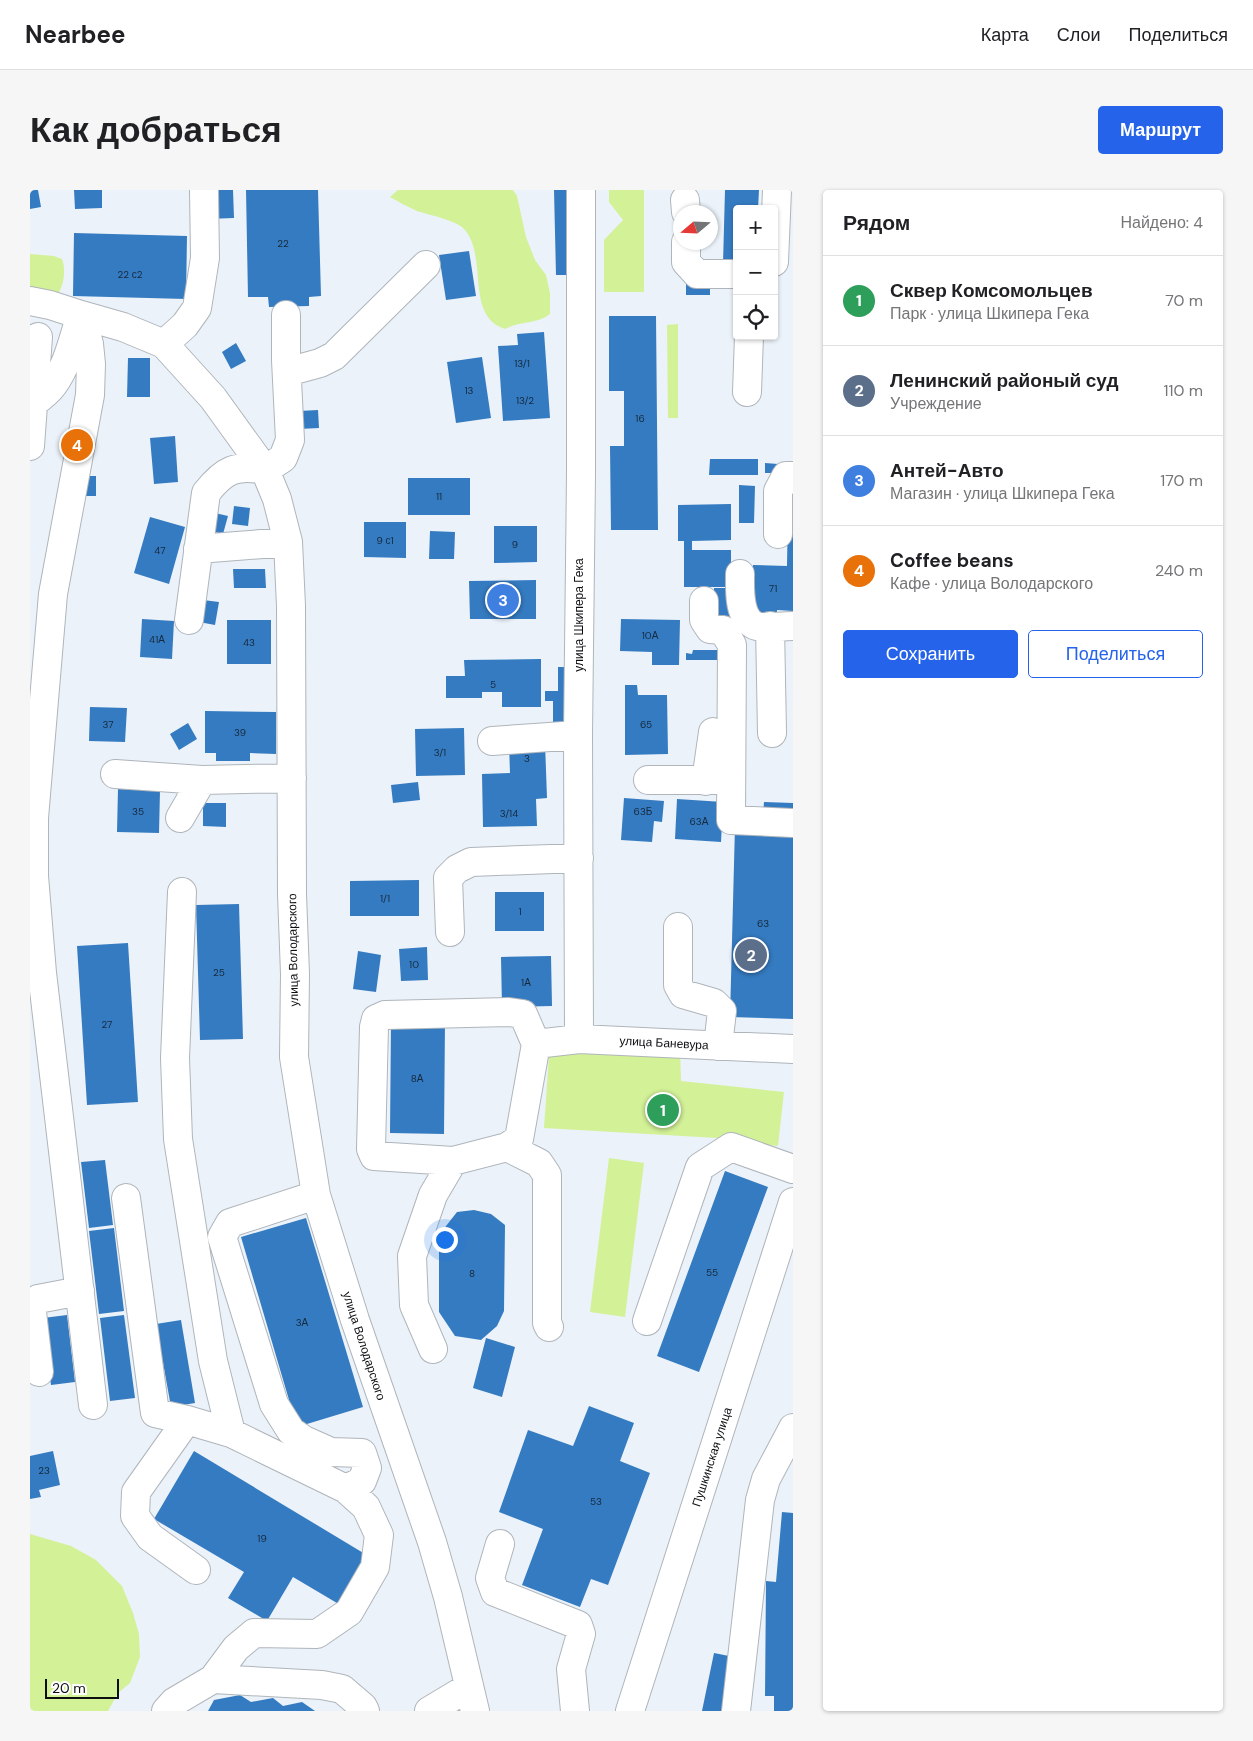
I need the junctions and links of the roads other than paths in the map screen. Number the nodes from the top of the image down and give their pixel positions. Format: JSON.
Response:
{"nodes":[{"id":1,"x":204,"y":190,"type":"edge"},
{"id":2,"x":581,"y":190,"type":"edge"},
{"id":3,"x":777,"y":190,"type":"edge"},
{"id":4,"x":686,"y":250,"type":"edge"},
{"id":5,"x":774,"y":250,"type":"edge"},
{"id":6,"x":793,"y":253,"type":"edge"},
{"id":7,"x":778,"y":260,"type":"edge"},
{"id":8,"x":426,"y":265,"type":"dead end"},
{"id":9,"x":733,"y":274,"type":"edge"},
{"id":10,"x":30,"y":301,"type":"edge"},
{"id":11,"x":286,"y":314,"type":"dead end"},
{"id":12,"x":81,"y":316,"type":"junction"},
{"id":13,"x":38,"y":337,"type":"dead end"},
{"id":14,"x":750,"y":340,"type":"edge"},
{"id":15,"x":164,"y":344,"type":"junction"},
{"id":16,"x":287,"y":372,"type":"junction"},
{"id":17,"x":747,"y":392,"type":"dead end"},
{"id":18,"x":33,"y":403,"type":"junction"},
{"id":19,"x":30,"y":446,"type":"edge"},
{"id":20,"x":265,"y":470,"type":"junction"},
{"id":21,"x":793,"y":476,"type":"edge"},
{"id":22,"x":778,"y":534,"type":"dead end"},
{"id":23,"x":288,"y":542,"type":"junction"},
{"id":24,"x":198,"y":549,"type":"junction"},
{"id":25,"x":740,"y":574,"type":"dead end"},
{"id":26,"x":53,"y":594,"type":"junction"},
{"id":27,"x":704,"y":601,"type":"dead end"},
{"id":28,"x":30,"y":619,"type":"edge"},
{"id":29,"x":189,"y":620,"type":"dead end"},
{"id":30,"x":782,"y":626,"type":"edge"},
{"id":31,"x":732,"y":689,"type":"junction"},
{"id":32,"x":772,"y":733,"type":"dead end"},
{"id":33,"x":578,"y":735,"type":"junction"},
{"id":34,"x":492,"y":741,"type":"dead end"},
{"id":35,"x":115,"y":774,"type":"dead end"},
{"id":36,"x":292,"y":778,"type":"junction"},
{"id":37,"x":202,"y":780,"type":"junction"},
{"id":38,"x":648,"y":780,"type":"dead end"},
{"id":39,"x":719,"y":780,"type":"junction"},
{"id":40,"x":180,"y":818,"type":"dead end"},
{"id":41,"x":793,"y":823,"type":"edge"},
{"id":42,"x":579,"y":858,"type":"junction"},
{"id":43,"x":182,"y":892,"type":"dead end"},
{"id":44,"x":678,"y":927,"type":"dead end"},
{"id":45,"x":450,"y":932,"type":"dead end"},
{"id":46,"x":579,"y":1039,"type":"junction"},
{"id":47,"x":536,"y":1044,"type":"junction"},
{"id":48,"x":718,"y":1046,"type":"junction"},
{"id":49,"x":793,"y":1049,"type":"edge"},
{"id":50,"x":507,"y":1147,"type":"junction"},
{"id":51,"x":453,"y":1161,"type":"junction"},
{"id":52,"x":793,"y":1169,"type":"edge"},
{"id":53,"x":316,"y":1195,"type":"junction"},
{"id":54,"x":126,"y":1198,"type":"dead end"},
{"id":55,"x":793,"y":1202,"type":"edge"},
{"id":56,"x":789,"y":1236,"type":"edge"},
{"id":57,"x":80,"y":1291,"type":"junction"},
{"id":58,"x":647,"y":1321,"type":"dead end"},
{"id":59,"x":549,"y":1327,"type":"dead end"},
{"id":60,"x":433,"y":1349,"type":"dead end"},
{"id":61,"x":39,"y":1372,"type":"dead end"},
{"id":62,"x":94,"y":1405,"type":"dead end"},
{"id":63,"x":187,"y":1420,"type":"junction"},
{"id":64,"x":793,"y":1428,"type":"edge"},
{"id":65,"x":231,"y":1433,"type":"junction"},
{"id":66,"x":346,"y":1488,"type":"junction"},
{"id":67,"x":500,"y":1544,"type":"dead end"},
{"id":68,"x":196,"y":1570,"type":"dead end"},
{"id":69,"x":213,"y":1680,"type":"junction"},
{"id":70,"x":472,"y":1699,"type":"edge"},
{"id":71,"x":166,"y":1711,"type":"edge"},
{"id":72,"x":365,"y":1711,"type":"edge"},
{"id":73,"x":429,"y":1711,"type":"edge"},
{"id":74,"x":575,"y":1711,"type":"edge"},
{"id":75,"x":630,"y":1711,"type":"edge"},
{"id":76,"x":736,"y":1711,"type":"edge"}],
"edges":[{"from":1,"to":15,"type":"street"},
{"from":2,"to":33,"type":"street","name":"улица Шкипера Гека"},
{"from":3,"to":5,"type":"street"},
{"from":4,"to":9,"type":"street"},
{"from":6,"to":7,"type":"street"},
{"from":8,"to":16,"type":"street"},
{"from":10,"to":12,"type":"street","name":"улица Володарского"},
{"from":11,"to":16,"type":"street"},
{"from":12,"to":15,"type":"street","name":"улица Володарского"},
{"from":12,"to":18,"type":"street"},
{"from":12,"to":26,"type":"street"},
{"from":13,"to":18,"type":"street"},
{"from":14,"to":17,"type":"street"},
{"from":15,"to":20,"type":"street","name":"улица Володарского"},
{"from":16,"to":20,"type":"street"},
{"from":18,"to":19,"type":"street"},
{"from":20,"to":23,"type":"street","name":"улица Володарского"},
{"from":20,"to":24,"type":"street"},
{"from":21,"to":22,"type":"street"},
{"from":23,"to":24,"type":"street"},
{"from":23,"to":36,"type":"street","name":"улица Володарского"},
{"from":24,"to":29,"type":"street"},
{"from":25,"to":30,"type":"street"},
{"from":26,"to":28,"type":"street"},
{"from":26,"to":57,"type":"street"},
{"from":27,"to":31,"type":"street"},
{"from":30,"to":32,"type":"street"},
{"from":31,"to":39,"type":"street"},
{"from":31,"to":39,"type":"street"},
{"from":33,"to":34,"type":"street"},
{"from":33,"to":42,"type":"street","name":"улица Шкипера Гека"},
{"from":35,"to":37,"type":"street"},
{"from":36,"to":37,"type":"street"},
{"from":36,"to":53,"type":"street","name":"улица Володарского"},
{"from":37,"to":40,"type":"street"},
{"from":38,"to":39,"type":"street"},
{"from":39,"to":41,"type":"street"},
{"from":42,"to":45,"type":"street"},
{"from":42,"to":46,"type":"street","name":"улица Шкипера Гека"},
{"from":43,"to":65,"type":"street"},
{"from":44,"to":48,"type":"street"},
{"from":46,"to":47,"type":"street","name":"улица Баневура"},
{"from":46,"to":48,"type":"street","name":"улица Баневура"},
{"from":47,"to":50,"type":"street"},
{"from":47,"to":51,"type":"street"},
{"from":48,"to":49,"type":"street","name":"улица Баневура"},
{"from":50,"to":51,"type":"street"},
{"from":50,"to":59,"type":"street"},
{"from":51,"to":60,"type":"street"},
{"from":52,"to":58,"type":"street"},
{"from":53,"to":66,"type":"street"},
{"from":53,"to":70,"type":"street","name":"улица Володарского"},
{"from":54,"to":63,"type":"street"},
{"from":55,"to":56,"type":"street","name":"Пушкинская улица"},
{"from":56,"to":75,"type":"street","name":"Пушкинская улица"},
{"from":57,"to":61,"type":"street"},
{"from":57,"to":62,"type":"street"},
{"from":63,"to":65,"type":"street"},
{"from":63,"to":68,"type":"street"},
{"from":64,"to":76,"type":"street"},
{"from":65,"to":66,"type":"street"},
{"from":66,"to":69,"type":"street"},
{"from":67,"to":74,"type":"street"},
{"from":69,"to":71,"type":"street"},
{"from":69,"to":72,"type":"street"},
{"from":70,"to":73,"type":"street"}]}
